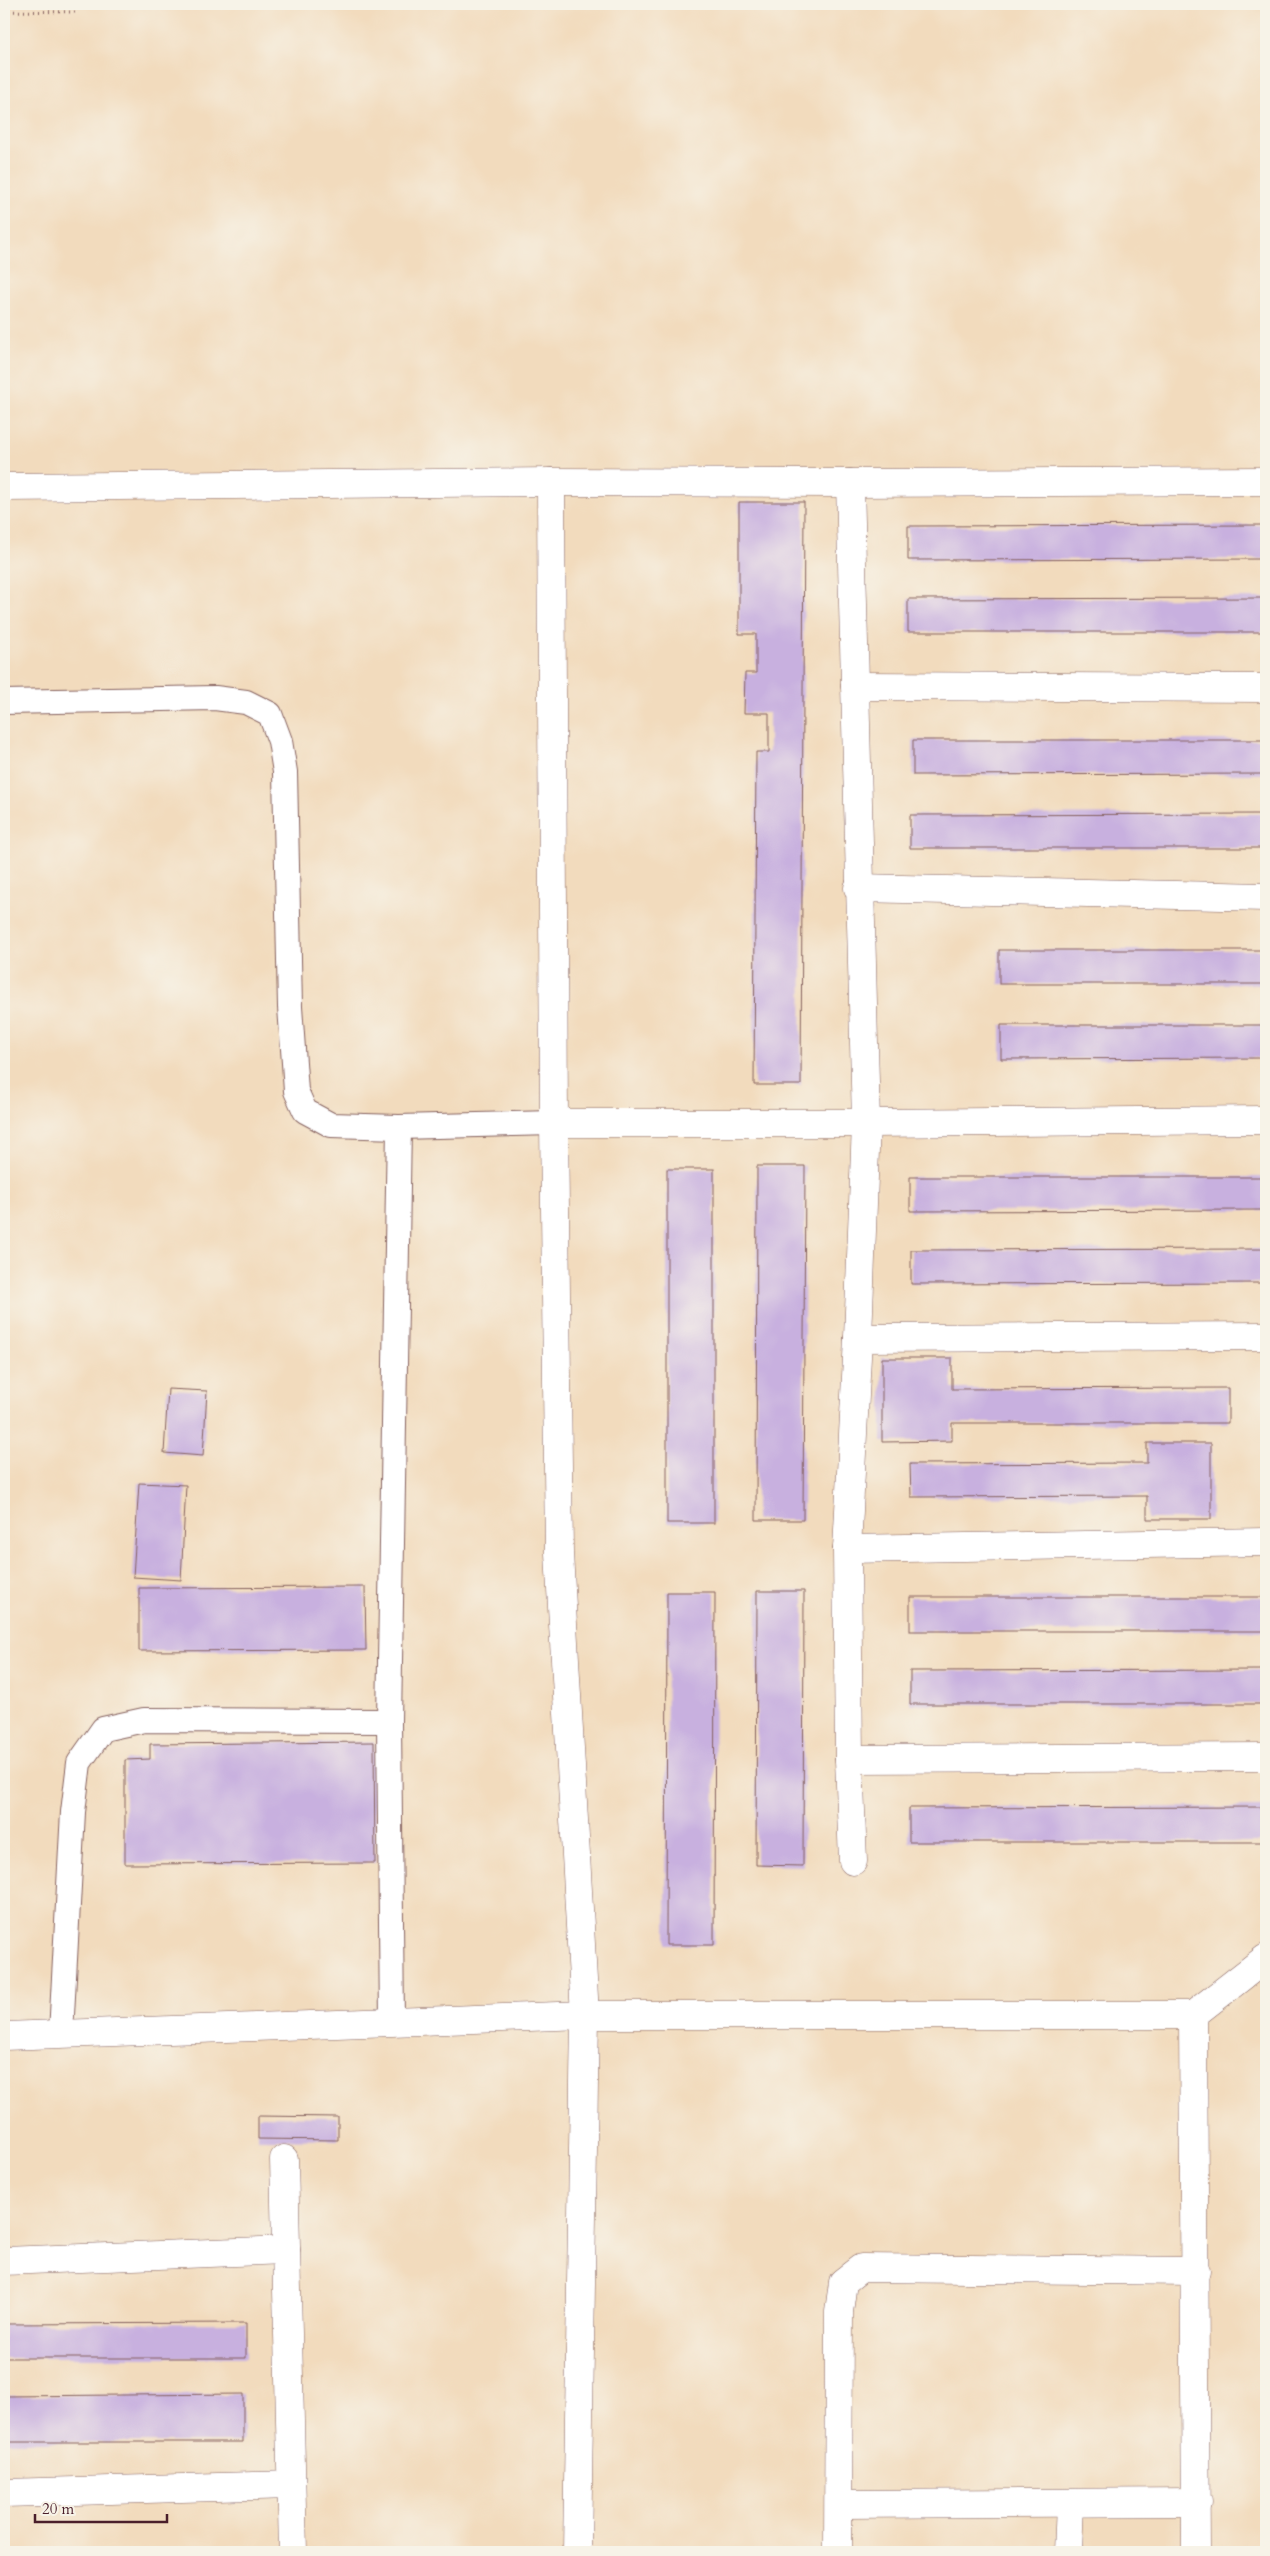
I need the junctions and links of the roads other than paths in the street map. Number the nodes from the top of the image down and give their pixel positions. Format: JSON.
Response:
{"nodes":[{"id":1,"x":1266,"y":481,"type":"edge"},
{"id":2,"x":551,"y":482,"type":"junction"},
{"id":3,"x":850,"y":483,"type":"junction"},
{"id":4,"x":4,"y":487,"type":"edge"},
{"id":5,"x":855,"y":686,"type":"junction"},
{"id":6,"x":1266,"y":688,"type":"edge"},
{"id":7,"x":4,"y":702,"type":"edge"},
{"id":8,"x":858,"y":888,"type":"junction"},
{"id":9,"x":1266,"y":897,"type":"edge"},
{"id":10,"x":1266,"y":1120,"type":"edge"},
{"id":11,"x":554,"y":1123,"type":"junction"},
{"id":12,"x":866,"y":1123,"type":"junction"},
{"id":13,"x":399,"y":1127,"type":"junction"},
{"id":14,"x":1266,"y":1336,"type":"edge"},
{"id":15,"x":858,"y":1338,"type":"junction"},
{"id":16,"x":1266,"y":1542,"type":"edge"},
{"id":17,"x":847,"y":1549,"type":"junction"},
{"id":18,"x":389,"y":1721,"type":"junction"},
{"id":19,"x":1266,"y":1757,"type":"edge"},
{"id":20,"x":849,"y":1759,"type":"junction"},
{"id":21,"x":853,"y":1861,"type":"dead end"},
{"id":22,"x":1266,"y":1958,"type":"edge"},
{"id":23,"x":585,"y":2015,"type":"junction"},
{"id":24,"x":1193,"y":2015,"type":"junction"},
{"id":25,"x":392,"y":2022,"type":"junction"},
{"id":26,"x":61,"y":2033,"type":"junction"},
{"id":27,"x":4,"y":2036,"type":"edge"},
{"id":28,"x":284,"y":2159,"type":"dead end"},
{"id":29,"x":286,"y":2250,"type":"junction"},
{"id":30,"x":4,"y":2261,"type":"edge"},
{"id":31,"x":1196,"y":2272,"type":"junction"},
{"id":32,"x":291,"y":2485,"type":"junction"},
{"id":33,"x":4,"y":2493,"type":"edge"},
{"id":34,"x":1197,"y":2502,"type":"junction"},
{"id":35,"x":839,"y":2504,"type":"junction"},
{"id":36,"x":1070,"y":2504,"type":"junction"},
{"id":37,"x":293,"y":2552,"type":"edge"},
{"id":38,"x":577,"y":2552,"type":"edge"},
{"id":39,"x":838,"y":2552,"type":"edge"},
{"id":40,"x":1068,"y":2552,"type":"edge"},
{"id":41,"x":1196,"y":2552,"type":"edge"}],
"edges":[{"from":1,"to":3,"type":"street"},
{"from":2,"to":3,"type":"street"},
{"from":2,"to":4,"type":"street"},
{"from":2,"to":11,"type":"street"},
{"from":3,"to":5,"type":"street"},
{"from":5,"to":6,"type":"street"},
{"from":5,"to":8,"type":"street"},
{"from":7,"to":13,"type":"lane"},
{"from":8,"to":9,"type":"street"},
{"from":8,"to":12,"type":"street"},
{"from":10,"to":12,"type":"street"},
{"from":11,"to":12,"type":"street"},
{"from":11,"to":13,"type":"lane"},
{"from":11,"to":23,"type":"street"},
{"from":12,"to":15,"type":"street"},
{"from":13,"to":18,"type":"lane"},
{"from":14,"to":15,"type":"street"},
{"from":15,"to":17,"type":"street"},
{"from":16,"to":17,"type":"street"},
{"from":17,"to":20,"type":"street"},
{"from":18,"to":25,"type":"lane"},
{"from":18,"to":26,"type":"lane"},
{"from":19,"to":20,"type":"street"},
{"from":20,"to":21,"type":"street"},
{"from":22,"to":24,"type":"street"},
{"from":23,"to":24,"type":"street"},
{"from":23,"to":25,"type":"street"},
{"from":23,"to":38,"type":"street"},
{"from":24,"to":31,"type":"street"},
{"from":25,"to":26,"type":"street"},
{"from":26,"to":27,"type":"street"},
{"from":28,"to":29,"type":"street"},
{"from":29,"to":30,"type":"street"},
{"from":29,"to":32,"type":"street"},
{"from":31,"to":34,"type":"street"},
{"from":31,"to":35,"type":"street"},
{"from":32,"to":33,"type":"street"},
{"from":32,"to":37,"type":"street"},
{"from":34,"to":36,"type":"street"},
{"from":34,"to":41,"type":"street"},
{"from":35,"to":36,"type":"street"},
{"from":35,"to":39,"type":"street"},
{"from":36,"to":40,"type":"street"}]}
